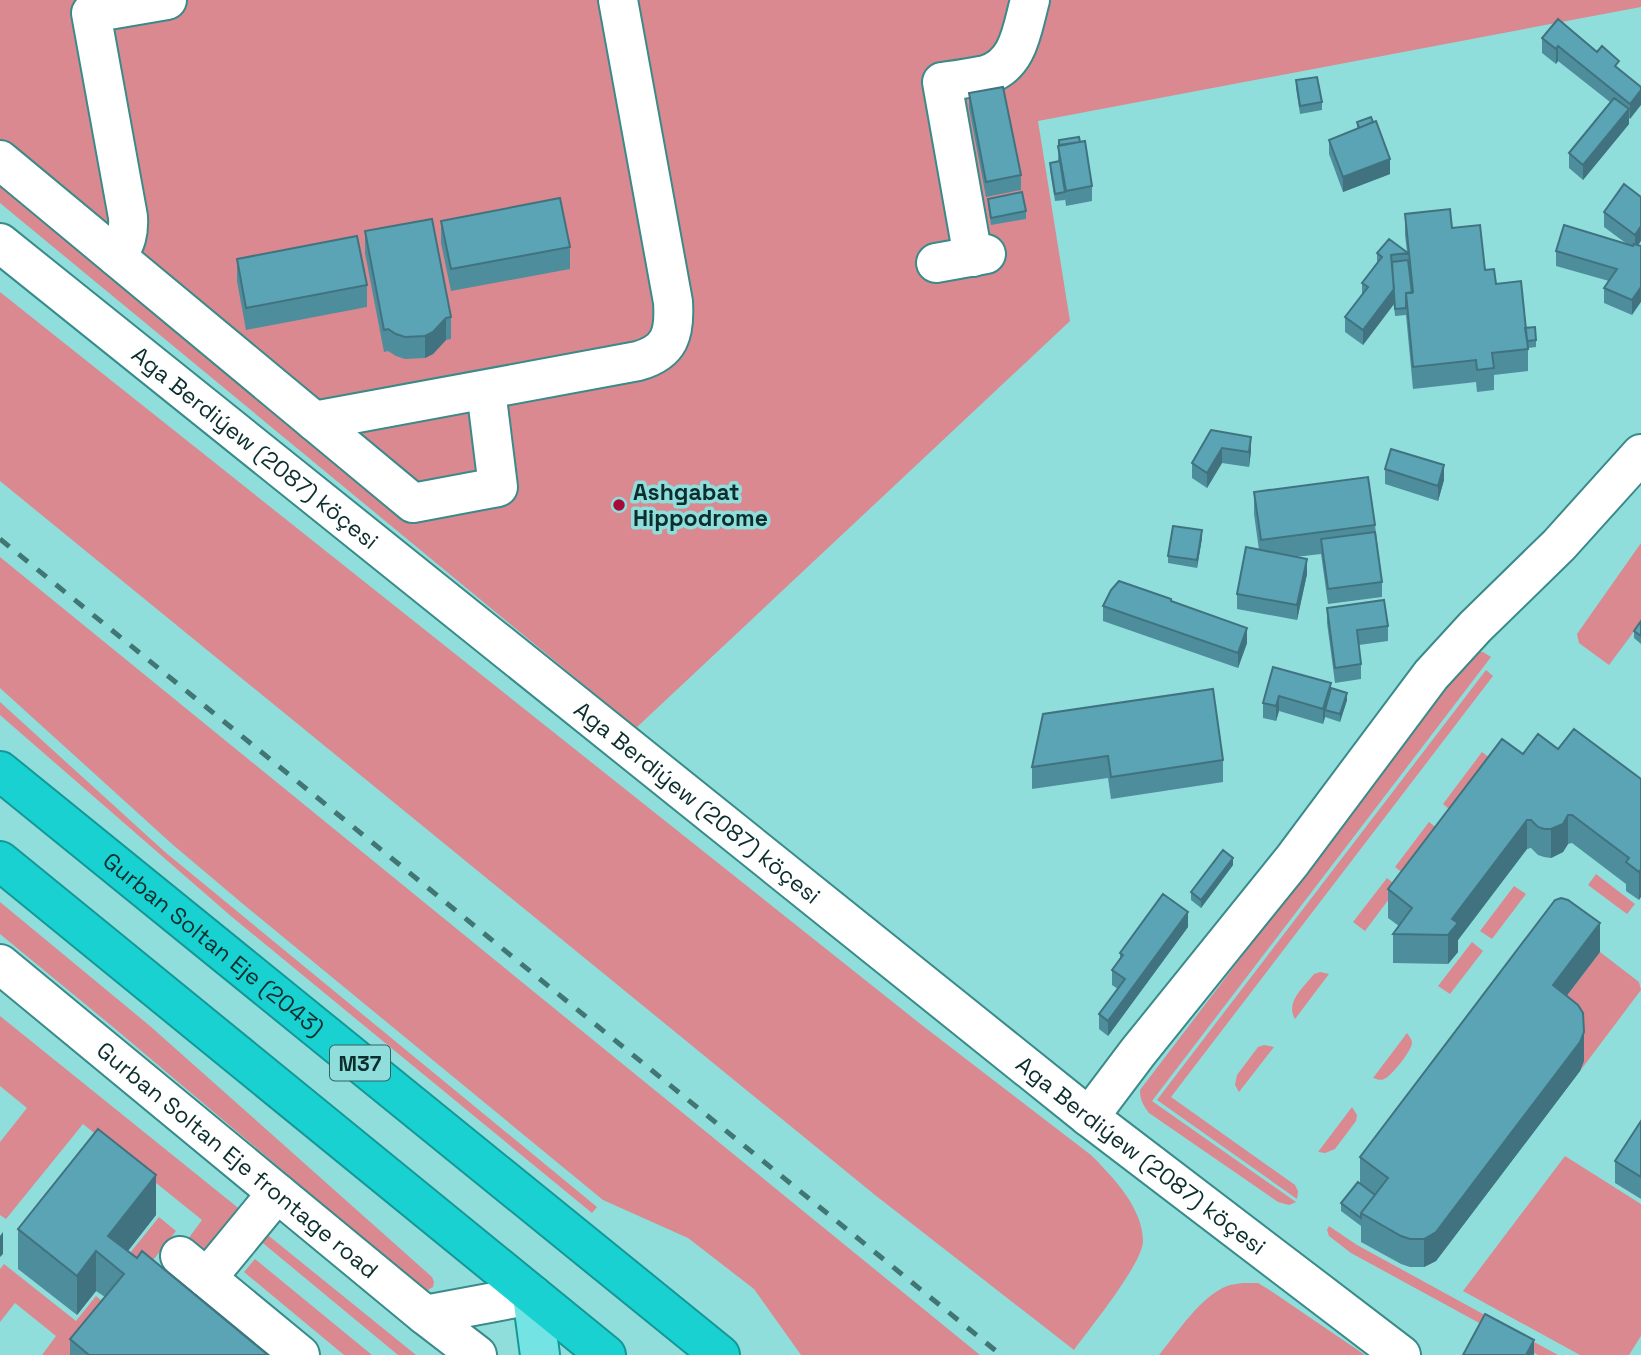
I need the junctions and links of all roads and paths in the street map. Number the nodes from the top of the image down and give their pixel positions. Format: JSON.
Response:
{"nodes":[{"id":1,"x":167,"y":0,"type":"edge"},
{"id":2,"x":618,"y":0,"type":"edge"},
{"id":3,"x":1030,"y":0,"type":"edge"},
{"id":4,"x":113,"y":5,"type":"edge"},
{"id":5,"x":0,"y":160,"type":"edge"},
{"id":6,"x":0,"y":243,"type":"edge"},
{"id":7,"x":117,"y":257,"type":"junction"},
{"id":8,"x":965,"y":258,"type":"dead end"},
{"id":9,"x":486,"y":390,"type":"junction"},
{"id":10,"x":314,"y":421,"type":"junction"},
{"id":11,"x":1641,"y":454,"type":"edge"},
{"id":12,"x":0,"y":771,"type":"edge"},
{"id":13,"x":0,"y":861,"type":"edge"},
{"id":14,"x":0,"y":964,"type":"edge"},
{"id":15,"x":1089,"y":1116,"type":"junction"},
{"id":16,"x":277,"y":1193,"type":"junction"},
{"id":17,"x":532,"y":1295,"type":"junction"},
{"id":18,"x":425,"y":1315,"type":"junction"},
{"id":19,"x":300,"y":1355,"type":"edge"},
{"id":20,"x":477,"y":1355,"type":"edge"},
{"id":21,"x":540,"y":1355,"type":"edge"},
{"id":22,"x":606,"y":1355,"type":"edge"},
{"id":23,"x":720,"y":1355,"type":"edge"},
{"id":24,"x":1401,"y":1355,"type":"edge"}],
"edges":[{"from":1,"to":4,"type":"street"},
{"from":2,"to":9,"type":"street"},
{"from":3,"to":8,"type":"street"},
{"from":4,"to":7,"type":"street"},
{"from":5,"to":7,"type":"street"},
{"from":6,"to":15,"type":"street","name":"Aga Berdiýew (2087) köçesi"},
{"from":7,"to":10,"type":"street"},
{"from":9,"to":10,"type":"street"},
{"from":9,"to":10,"type":"street"},
{"from":11,"to":15,"type":"street"},
{"from":12,"to":23,"type":"highway","name":"Gurban Soltan Eje (2043)","number":"M37"},
{"from":13,"to":17,"type":"highway"},
{"from":14,"to":16,"type":"street","name":"Gurban Soltan Eje frontage road"},
{"from":15,"to":24,"type":"street","name":"Aga Berdiýew (2087) köçesi"},
{"from":16,"to":18,"type":"street","name":"Gurban Soltan Eje frontage road"},
{"from":16,"to":19,"type":"street"},
{"from":17,"to":18,"type":"street"},
{"from":17,"to":21,"type":"main road"},
{"from":17,"to":22,"type":"highway"},
{"from":18,"to":20,"type":"street","name":"Gurban Soltan Eje frontage road"}]}
